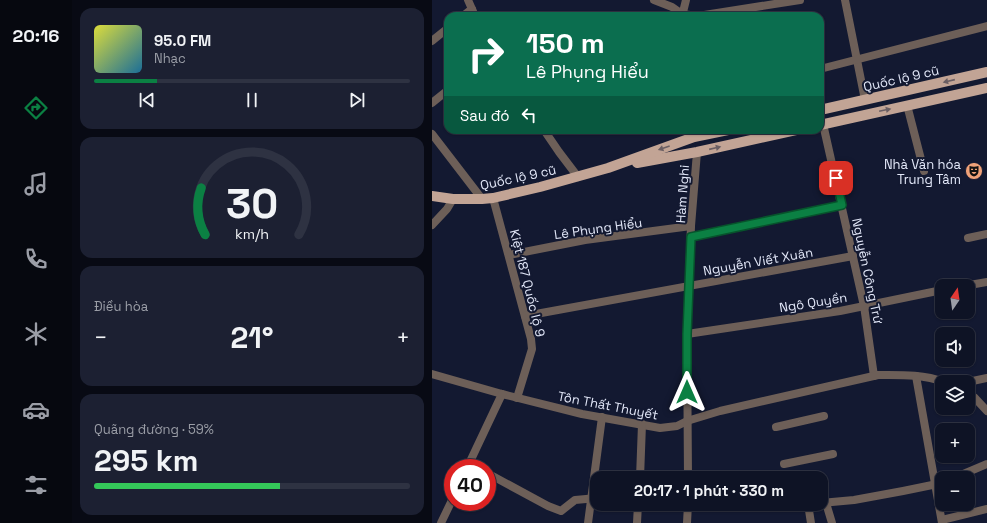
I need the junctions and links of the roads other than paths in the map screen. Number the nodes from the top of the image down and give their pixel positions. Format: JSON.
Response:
{"nodes":[{"id":1,"x":468,"y":0,"type":"edge"},
{"id":2,"x":654,"y":0,"type":"edge"},
{"id":3,"x":686,"y":0,"type":"edge"},
{"id":4,"x":800,"y":0,"type":"edge"},
{"id":5,"x":845,"y":0,"type":"edge"},
{"id":6,"x":474,"y":12,"type":"edge"},
{"id":7,"x":676,"y":12,"type":"edge"},
{"id":8,"x":683,"y":12,"type":"edge"},
{"id":9,"x":724,"y":12,"type":"edge"},
{"id":10,"x":987,"y":26,"type":"edge"},
{"id":11,"x":444,"y":31,"type":"edge"},
{"id":12,"x":432,"y":41,"type":"edge"},
{"id":13,"x":856,"y":60,"type":"junction"},
{"id":14,"x":824,"y":68,"type":"edge"},
{"id":15,"x":987,"y":72,"type":"edge"},
{"id":16,"x":987,"y":88,"type":"edge"},
{"id":17,"x":904,"y":91,"type":"junction"},
{"id":18,"x":444,"y":93,"type":"edge"},
{"id":19,"x":865,"y":100,"type":"junction"},
{"id":20,"x":432,"y":103,"type":"edge"},
{"id":21,"x":907,"y":105,"type":"junction"},
{"id":22,"x":824,"y":109,"type":"edge"},
{"id":23,"x":867,"y":114,"type":"junction"},
{"id":24,"x":824,"y":124,"type":"edge"},
{"id":25,"x":824,"y":132,"type":"edge"},
{"id":26,"x":432,"y":134,"type":"edge"},
{"id":27,"x":547,"y":134,"type":"edge"},
{"id":28,"x":693,"y":134,"type":"edge"},
{"id":29,"x":778,"y":134,"type":"edge"},
{"id":30,"x":697,"y":152,"type":"junction"},
{"id":31,"x":608,"y":168,"type":"junction"},
{"id":32,"x":924,"y":170,"type":"dead end"},
{"id":33,"x":578,"y":177,"type":"junction"},
{"id":34,"x":432,"y":196,"type":"edge"},
{"id":35,"x":493,"y":198,"type":"junction"},
{"id":36,"x":453,"y":199,"type":"junction"},
{"id":37,"x":482,"y":199,"type":"junction"},
{"id":38,"x":842,"y":205,"type":"junction"},
{"id":39,"x":432,"y":225,"type":"edge"},
{"id":40,"x":691,"y":226,"type":"junction"},
{"id":41,"x":987,"y":234,"type":"edge"},
{"id":42,"x":691,"y":237,"type":"junction"},
{"id":43,"x":968,"y":238,"type":"dead end"},
{"id":44,"x":509,"y":255,"type":"junction"},
{"id":45,"x":853,"y":256,"type":"junction"},
{"id":46,"x":987,"y":282,"type":"edge"},
{"id":47,"x":975,"y":284,"type":"edge"},
{"id":48,"x":689,"y":285,"type":"junction"},
{"id":49,"x":935,"y":291,"type":"edge"},
{"id":50,"x":864,"y":306,"type":"junction"},
{"id":51,"x":525,"y":316,"type":"junction"},
{"id":52,"x":687,"y":334,"type":"junction"},
{"id":53,"x":432,"y":374,"type":"edge"},
{"id":54,"x":874,"y":376,"type":"junction"},
{"id":55,"x":916,"y":376,"type":"junction"},
{"id":56,"x":987,"y":378,"type":"edge"},
{"id":57,"x":935,"y":379,"type":"edge"},
{"id":58,"x":975,"y":381,"type":"edge"},
{"id":59,"x":502,"y":394,"type":"junction"},
{"id":60,"x":517,"y":398,"type":"junction"},
{"id":61,"x":975,"y":399,"type":"edge"},
{"id":62,"x":987,"y":411,"type":"edge"},
{"id":63,"x":824,"y":416,"type":"dead end"},
{"id":64,"x":602,"y":417,"type":"junction"},
{"id":65,"x":687,"y":420,"type":"junction"},
{"id":66,"x":642,"y":424,"type":"junction"},
{"id":67,"x":776,"y":427,"type":"dead end"},
{"id":68,"x":833,"y":454,"type":"dead end"},
{"id":69,"x":471,"y":459,"type":"edge"},
{"id":70,"x":784,"y":464,"type":"dead end"},
{"id":71,"x":987,"y":464,"type":"edge"},
{"id":72,"x":597,"y":471,"type":"edge"},
{"id":73,"x":640,"y":471,"type":"edge"},
{"id":74,"x":688,"y":471,"type":"edge"},
{"id":75,"x":936,"y":471,"type":"edge"},
{"id":76,"x":970,"y":471,"type":"edge"},
{"id":77,"x":496,"y":478,"type":"edge"},
{"id":78,"x":935,"y":485,"type":"edge"},
{"id":79,"x":590,"y":498,"type":"edge"},
{"id":80,"x":828,"y":503,"type":"edge"},
{"id":81,"x":987,"y":509,"type":"edge"},
{"id":82,"x":447,"y":511,"type":"edge"},
{"id":83,"x":591,"y":511,"type":"edge"},
{"id":84,"x":638,"y":511,"type":"edge"},
{"id":85,"x":688,"y":511,"type":"edge"},
{"id":86,"x":808,"y":511,"type":"edge"},
{"id":87,"x":827,"y":511,"type":"edge"},
{"id":88,"x":941,"y":511,"type":"edge"},
{"id":89,"x":942,"y":522,"type":"edge"},
{"id":90,"x":441,"y":523,"type":"edge"},
{"id":91,"x":588,"y":523,"type":"edge"},
{"id":92,"x":637,"y":523,"type":"edge"},
{"id":93,"x":688,"y":523,"type":"edge"},
{"id":94,"x":811,"y":523,"type":"edge"},
{"id":95,"x":832,"y":523,"type":"edge"}],
"edges":[{"from":1,"to":6,"type":"street"},
{"from":2,"to":7,"type":"street"},
{"from":3,"to":8,"type":"street"},
{"from":4,"to":9,"type":"street"},
{"from":5,"to":13,"type":"street"},
{"from":10,"to":13,"type":"street"},
{"from":11,"to":12,"type":"street"},
{"from":13,"to":14,"type":"street"},
{"from":13,"to":19,"type":"street"},
{"from":15,"to":17,"type":"main road","name":"Quốc lộ 9 cũ","one_way":true},
{"from":16,"to":21,"type":"main road"},
{"from":17,"to":19,"type":"main road","name":"Quốc lộ 9 cũ"},
{"from":17,"to":21,"type":"main road"},
{"from":18,"to":20,"type":"street"},
{"from":19,"to":22,"type":"main road","name":"Quốc lộ 9 cũ"},
{"from":19,"to":23,"type":"main road"},
{"from":23,"to":21,"type":"main road","one_way":true},
{"from":21,"to":32,"type":"street"},
{"from":23,"to":24,"type":"main road"},
{"from":25,"to":38,"type":"street","name":"Nguyễn Công Trứ"},
{"from":26,"to":37,"type":"street"},
{"from":27,"to":33,"type":"street"},
{"from":28,"to":30,"type":"main road"},
{"from":28,"to":31,"type":"main road","name":"Quốc lộ 9 cũ","one_way":true},
{"from":30,"to":29,"type":"main road","name":"Quốc lộ 9 cũ","one_way":true},
{"from":30,"to":31,"type":"main road","name":"Quốc lộ 9 cũ"},
{"from":30,"to":40,"type":"street","name":"Hàm Nghi"},
{"from":31,"to":33,"type":"main road","name":"Quốc lộ 9 cũ"},
{"from":33,"to":35,"type":"main road","name":"Quốc lộ 9 cũ"},
{"from":34,"to":36,"type":"main road","name":"Quốc lộ 9 cũ"},
{"from":35,"to":37,"type":"main road","name":"Quốc lộ 9 cũ"},
{"from":35,"to":44,"type":"street","name":"Kiệt 187 Quốc lộ 9"},
{"from":36,"to":37,"type":"main road","name":"Quốc lộ 9 cũ"},
{"from":36,"to":39,"type":"street"},
{"from":38,"to":42,"type":"street"},
{"from":38,"to":45,"type":"street","name":"Nguyễn Công Trứ"},
{"from":40,"to":42,"type":"street","name":"Hàm Nghi"},
{"from":40,"to":44,"type":"street","name":"Lê Phụng Hiểu"},
{"from":41,"to":43,"type":"street"},
{"from":42,"to":48,"type":"street","name":"Hàm Nghi"},
{"from":44,"to":51,"type":"street","name":"Kiệt 187 Quốc lộ 9"},
{"from":45,"to":48,"type":"street","name":"Nguyễn Viết Xuân"},
{"from":45,"to":50,"type":"street","name":"Nguyễn Công Trứ"},
{"from":46,"to":47,"type":"street"},
{"from":48,"to":51,"type":"street","name":"Nguyễn Viết Xuân"},
{"from":48,"to":52,"type":"street","name":"Hàm Nghi"},
{"from":49,"to":50,"type":"street","name":"Ngô Quyền"},
{"from":50,"to":52,"type":"street","name":"Ngô Quyền"},
{"from":50,"to":54,"type":"street","name":"Nguyễn Công Trứ"},
{"from":51,"to":60,"type":"street","name":"Kiệt 187 Quốc lộ 9"},
{"from":52,"to":65,"type":"street","name":"Hàm Nghi"},
{"from":53,"to":59,"type":"street","name":"Tôn Thất Thuyết"},
{"from":54,"to":55,"type":"street","name":"Tôn Thất Thuyết"},
{"from":54,"to":65,"type":"street","name":"Tôn Thất Thuyết"},
{"from":55,"to":57,"type":"street","name":"Tôn Thất Thuyết"},
{"from":55,"to":75,"type":"street"},
{"from":56,"to":58,"type":"street"},
{"from":59,"to":60,"type":"street","name":"Tôn Thất Thuyết"},
{"from":59,"to":69,"type":"street"},
{"from":60,"to":64,"type":"street","name":"Tôn Thất Thuyết"},
{"from":61,"to":62,"type":"street"},
{"from":63,"to":67,"type":"street"},
{"from":64,"to":66,"type":"street","name":"Tôn Thất Thuyết"},
{"from":64,"to":72,"type":"street"},
{"from":65,"to":66,"type":"street","name":"Tôn Thất Thuyết"},
{"from":65,"to":74,"type":"street","name":"Hàm Nghi"},
{"from":66,"to":73,"type":"street"},
{"from":68,"to":70,"type":"street"},
{"from":71,"to":76,"type":"street"},
{"from":77,"to":79,"type":"street"},
{"from":78,"to":80,"type":"street"},
{"from":81,"to":89,"type":"street"},
{"from":82,"to":90,"type":"street"},
{"from":83,"to":91,"type":"street"},
{"from":84,"to":92,"type":"street"},
{"from":85,"to":93,"type":"street"},
{"from":86,"to":94,"type":"street"},
{"from":87,"to":95,"type":"street"},
{"from":88,"to":89,"type":"street"}]}
